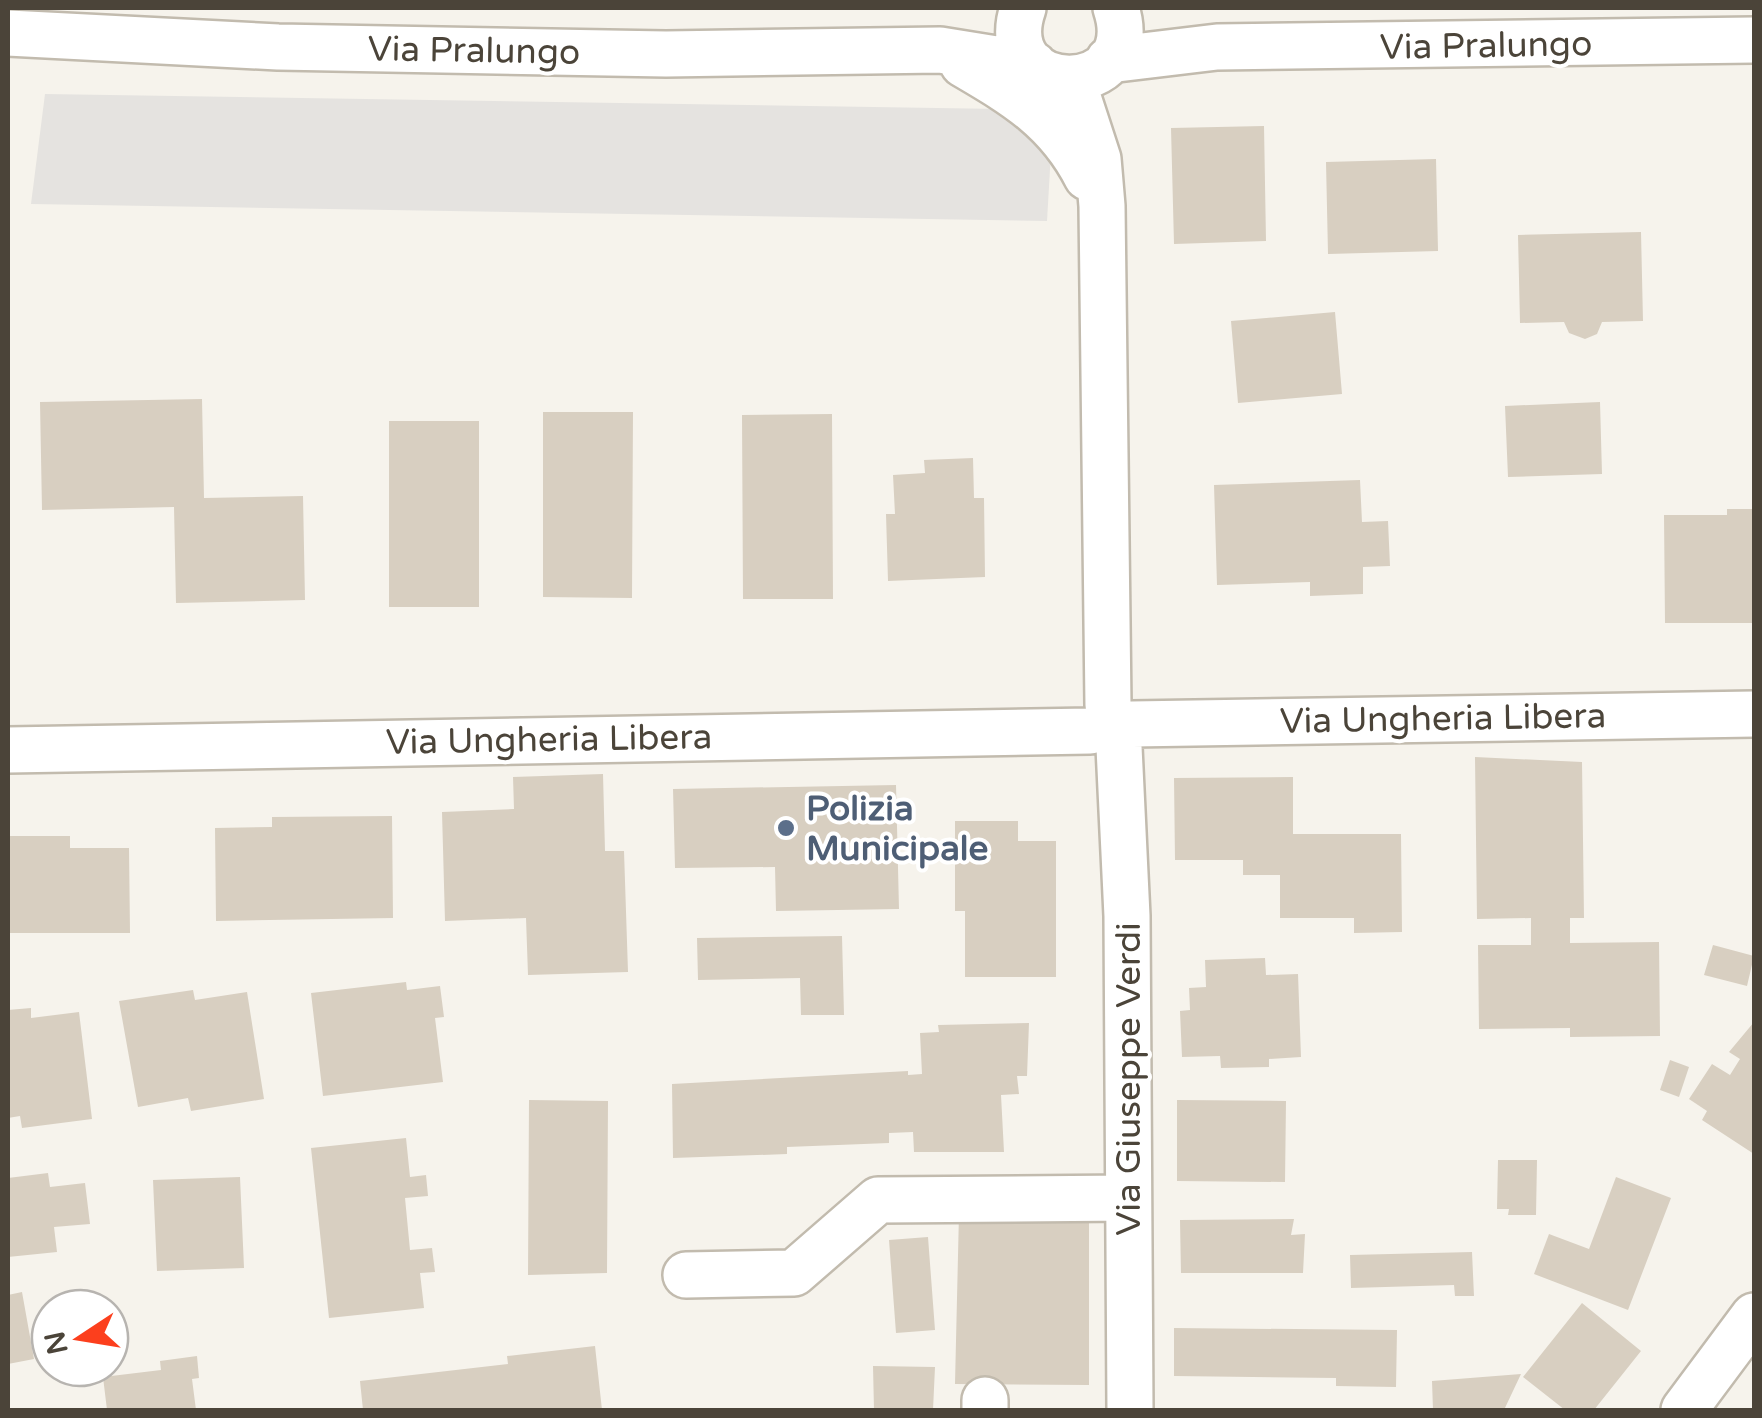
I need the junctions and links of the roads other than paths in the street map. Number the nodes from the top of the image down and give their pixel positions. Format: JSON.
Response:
{"nodes":[{"id":1,"x":1022,"y":9,"type":"edge"},
{"id":2,"x":1117,"y":9,"type":"edge"},
{"id":3,"x":8,"y":33,"type":"edge"},
{"id":4,"x":1754,"y":40,"type":"edge"},
{"id":5,"x":1217,"y":47,"type":"junction"},
{"id":6,"x":940,"y":50,"type":"junction"},
{"id":7,"x":1072,"y":68,"type":"junction"},
{"id":8,"x":1102,"y":206,"type":"junction"},
{"id":9,"x":1754,"y":714,"type":"edge"},
{"id":10,"x":1112,"y":727,"type":"junction"},
{"id":11,"x":8,"y":750,"type":"edge"},
{"id":12,"x":1128,"y":1198,"type":"junction"},
{"id":13,"x":686,"y":1274,"type":"dead end"},
{"id":14,"x":1754,"y":1316,"type":"edge"},
{"id":15,"x":1130,"y":1410,"type":"edge"},
{"id":16,"x":1684,"y":1410,"type":"edge"}],
"edges":[{"from":1,"to":6,"type":"street","name":"Via Giuseppe Verdi"},
{"from":1,"to":7,"type":"street","name":"Via Giuseppe Verdi"},
{"from":2,"to":5,"type":"street","name":"Via Pralungo"},
{"from":2,"to":7,"type":"street","name":"Via Giuseppe Verdi"},
{"from":3,"to":6,"type":"street","name":"Via Pralungo"},
{"from":4,"to":5,"type":"street","name":"Via Pralungo"},
{"from":5,"to":7,"type":"street","name":"Via Pralungo"},
{"from":6,"to":7,"type":"street"},
{"from":6,"to":8,"type":"street"},
{"from":7,"to":8,"type":"street","name":"Via Giuseppe Verdi"},
{"from":8,"to":10,"type":"street","name":"Via Giuseppe Verdi"},
{"from":9,"to":10,"type":"street","name":"Via Ungheria Libera"},
{"from":10,"to":11,"type":"street","name":"Via Ungheria Libera"},
{"from":10,"to":12,"type":"street","name":"Via Giuseppe Verdi"},
{"from":12,"to":13,"type":"street","name":"Via Giuseppe Verdi"},
{"from":12,"to":15,"type":"street","name":"Via Giuseppe Verdi"},
{"from":14,"to":16,"type":"street"}]}
